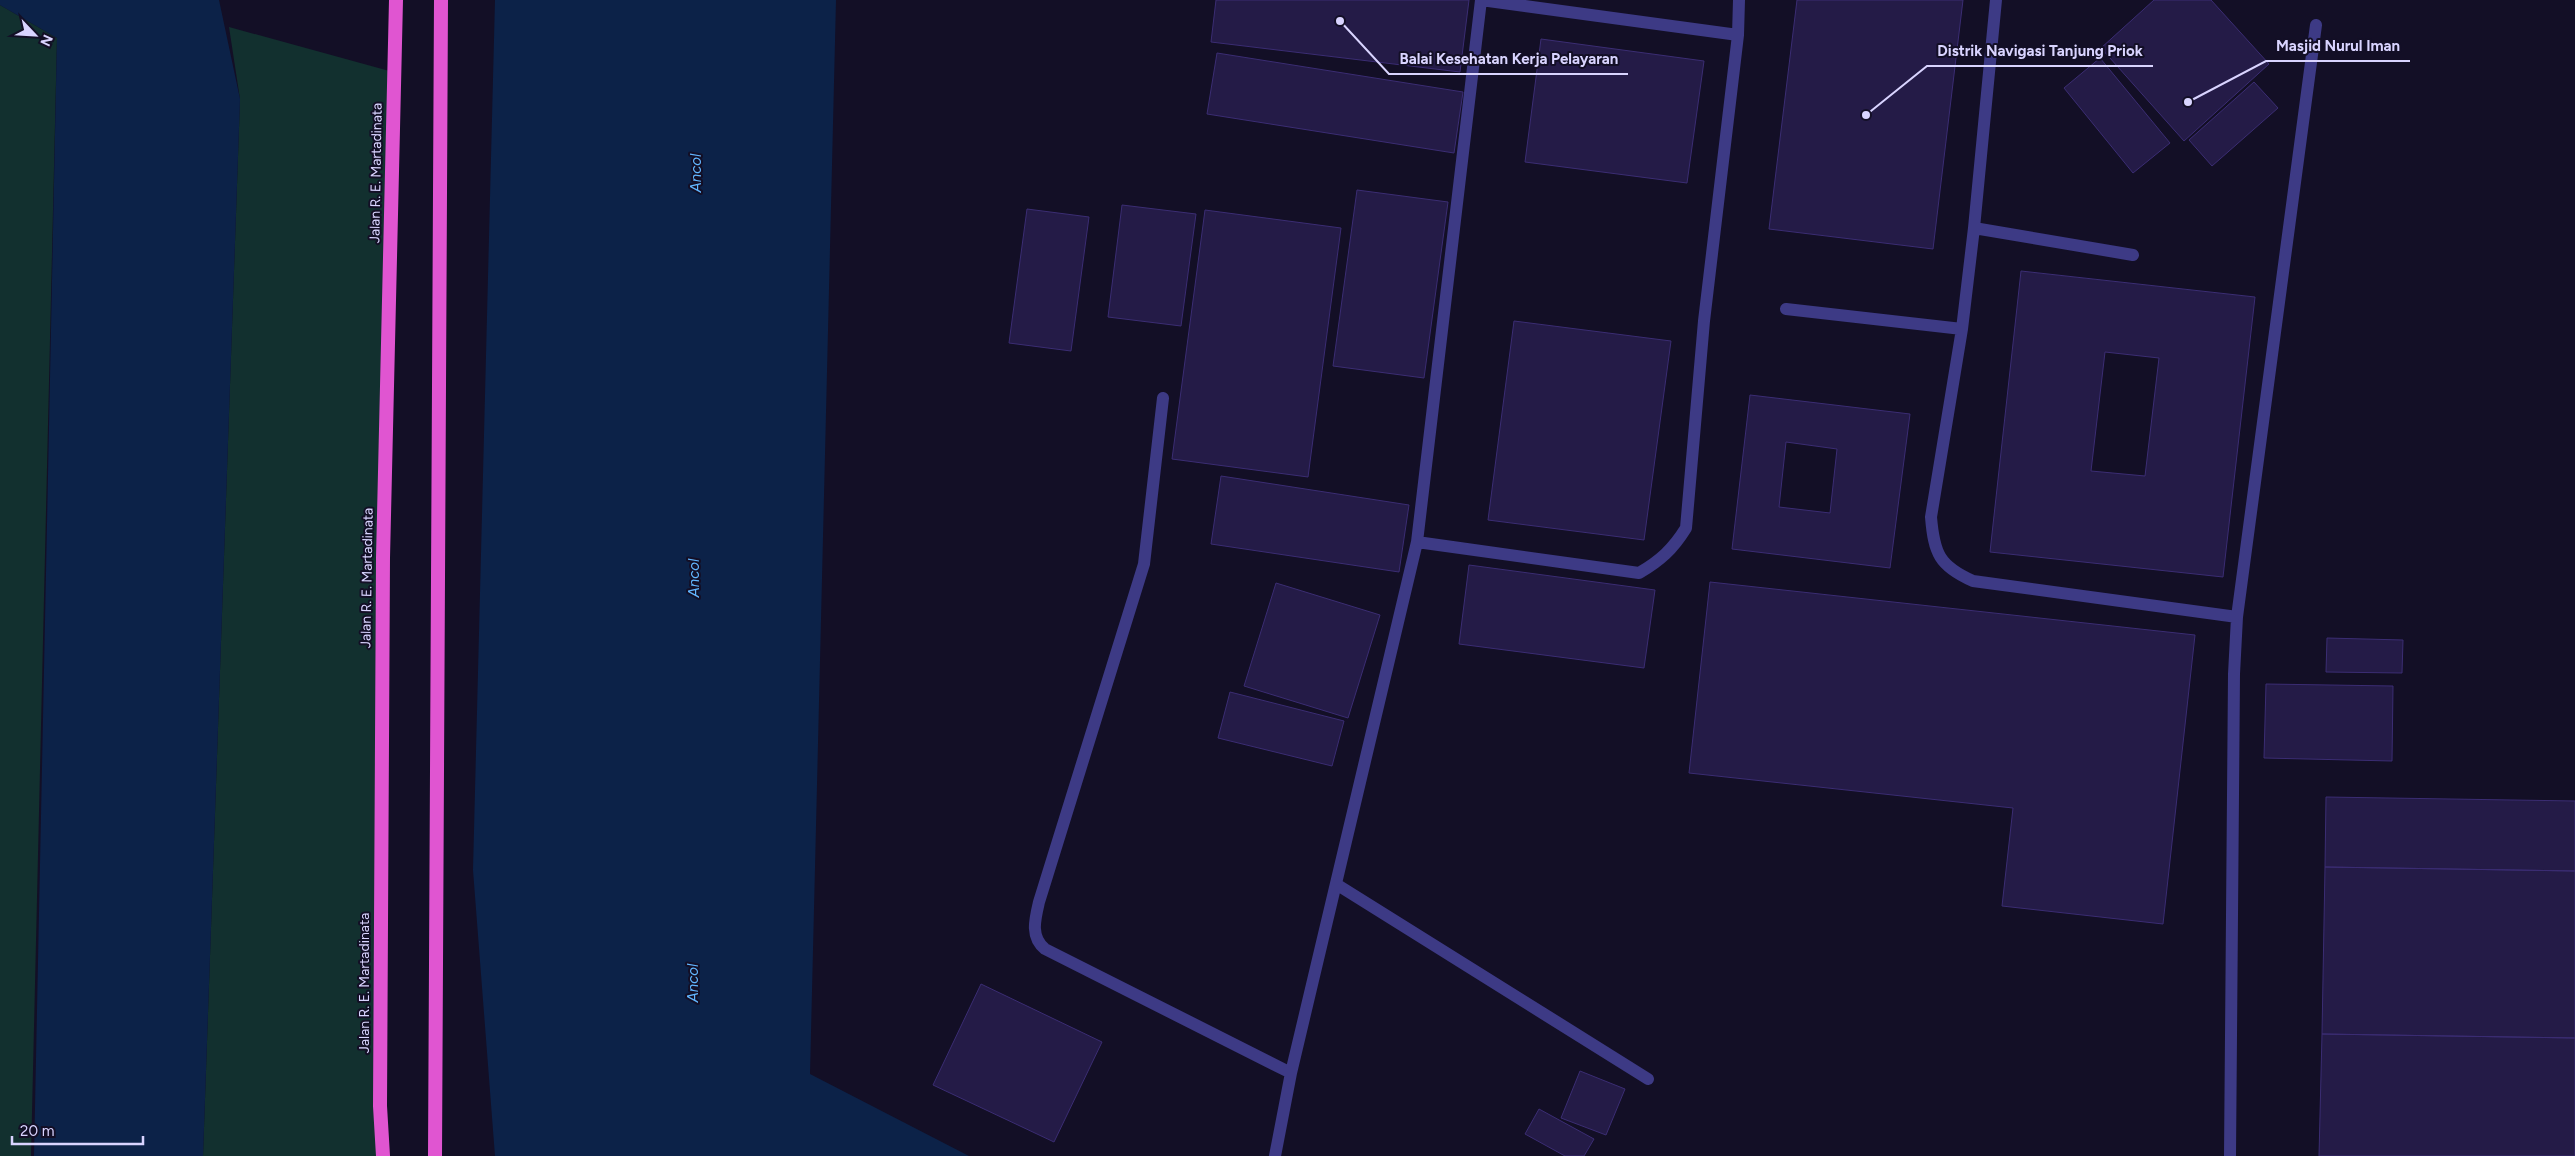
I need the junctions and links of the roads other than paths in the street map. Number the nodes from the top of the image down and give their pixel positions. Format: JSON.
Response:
{"nodes":[{"id":1,"x":396,"y":0,"type":"edge"},
{"id":2,"x":441,"y":0,"type":"edge"},
{"id":3,"x":1740,"y":0,"type":"edge"},
{"id":4,"x":1996,"y":0,"type":"edge"},
{"id":5,"x":2316,"y":25,"type":"dead end"},
{"id":6,"x":1738,"y":35,"type":"junction"},
{"id":7,"x":1974,"y":228,"type":"junction"},
{"id":8,"x":2133,"y":255,"type":"dead end"},
{"id":9,"x":1786,"y":309,"type":"dead end"},
{"id":10,"x":1962,"y":329,"type":"junction"},
{"id":11,"x":1163,"y":398,"type":"dead end"},
{"id":12,"x":1417,"y":542,"type":"junction"},
{"id":13,"x":2237,"y":616,"type":"junction"},
{"id":14,"x":1336,"y":884,"type":"junction"},
{"id":15,"x":1292,"y":1072,"type":"junction"},
{"id":16,"x":1648,"y":1079,"type":"dead end"},
{"id":17,"x":383,"y":1156,"type":"edge"},
{"id":18,"x":435,"y":1156,"type":"edge"},
{"id":19,"x":1275,"y":1156,"type":"edge"},
{"id":20,"x":2230,"y":1156,"type":"edge"}],
"edges":[{"from":1,"to":17,"type":"highway","name":"Jalan R. E. Martadinata"},
{"from":2,"to":18,"type":"highway"},
{"from":3,"to":6,"type":"lane"},
{"from":4,"to":7,"type":"lane"},
{"from":5,"to":13,"type":"lane"},
{"from":6,"to":12,"type":"lane"},
{"from":6,"to":12,"type":"lane"},
{"from":7,"to":8,"type":"lane"},
{"from":7,"to":10,"type":"lane"},
{"from":9,"to":10,"type":"lane"},
{"from":10,"to":13,"type":"lane"},
{"from":11,"to":15,"type":"lane"},
{"from":12,"to":14,"type":"lane"},
{"from":13,"to":20,"type":"lane"},
{"from":14,"to":15,"type":"lane"},
{"from":14,"to":16,"type":"lane"},
{"from":15,"to":19,"type":"lane"}]}
